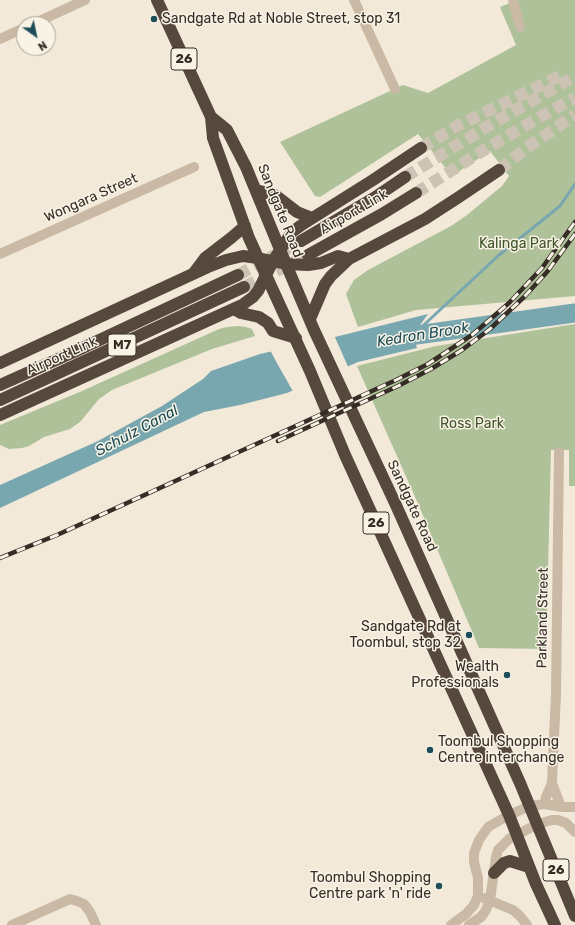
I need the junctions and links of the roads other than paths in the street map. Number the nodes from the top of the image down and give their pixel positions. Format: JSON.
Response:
{"nodes":[{"id":1,"x":85,"y":0,"type":"edge"},
{"id":2,"x":157,"y":0,"type":"edge"},
{"id":3,"x":354,"y":0,"type":"edge"},
{"id":4,"x":513,"y":0,"type":"edge"},
{"id":5,"x":50,"y":16,"type":"edge"},
{"id":6,"x":520,"y":27,"type":"dead end"},
{"id":7,"x":16,"y":32,"type":"edge"},
{"id":8,"x":0,"y":39,"type":"edge"},
{"id":9,"x":395,"y":89,"type":"dead end"},
{"id":10,"x":211,"y":117,"type":"junction"},
{"id":11,"x":422,"y":148,"type":"tunnel mouth"},
{"id":12,"x":194,"y":167,"type":"dead end"},
{"id":13,"x":499,"y":170,"type":"tunnel mouth"},
{"id":14,"x":405,"y":177,"type":"tunnel mouth"},
{"id":15,"x":256,"y":190,"type":"junction"},
{"id":16,"x":416,"y":193,"type":"tunnel mouth"},
{"id":17,"x":312,"y":218,"type":"junction"},
{"id":18,"x":245,"y":226,"type":"junction"},
{"id":19,"x":301,"y":242,"type":"tunnel mouth"},
{"id":20,"x":280,"y":249,"type":"junction"},
{"id":21,"x":0,"y":254,"type":"edge"},
{"id":22,"x":308,"y":255,"type":"tunnel mouth"},
{"id":23,"x":258,"y":258,"type":"junction"},
{"id":24,"x":349,"y":259,"type":"junction"},
{"id":25,"x":273,"y":261,"type":"junction"},
{"id":26,"x":286,"y":264,"type":"junction"},
{"id":27,"x":267,"y":274,"type":"junction"},
{"id":28,"x":192,"y":275,"type":"junction"},
{"id":29,"x":238,"y":275,"type":"tunnel mouth"},
{"id":30,"x":244,"y":287,"type":"tunnel mouth"},
{"id":31,"x":234,"y":309,"type":"junction"},
{"id":32,"x":312,"y":324,"type":"junction"},
{"id":33,"x":296,"y":338,"type":"junction"},
{"id":34,"x":0,"y":363,"type":"edge"},
{"id":35,"x":0,"y":385,"type":"edge"},
{"id":36,"x":0,"y":400,"type":"edge"},
{"id":37,"x":0,"y":415,"type":"edge"},
{"id":38,"x":559,"y":452,"type":"dead end"},
{"id":39,"x":552,"y":783,"type":"junction"},
{"id":40,"x":545,"y":804,"type":"junction"},
{"id":41,"x":530,"y":806,"type":"junction"},
{"id":42,"x":561,"y":807,"type":"junction"},
{"id":43,"x":575,"y":807,"type":"edge"},
{"id":44,"x":509,"y":815,"type":"junction"},
{"id":45,"x":538,"y":824,"type":"junction"},
{"id":46,"x":575,"y":832,"type":"edge"},
{"id":47,"x":517,"y":834,"type":"junction"},
{"id":48,"x":529,"y":867,"type":"junction"},
{"id":49,"x":494,"y":873,"type":"junction"},
{"id":50,"x":478,"y":896,"type":"junction"},
{"id":51,"x":490,"y":900,"type":"junction"},
{"id":52,"x":575,"y":916,"type":"edge"},
{"id":53,"x":12,"y":925,"type":"edge"},
{"id":54,"x":96,"y":925,"type":"edge"},
{"id":55,"x":450,"y":925,"type":"edge"},
{"id":56,"x":470,"y":925,"type":"edge"},
{"id":57,"x":526,"y":925,"type":"edge"},
{"id":58,"x":556,"y":925,"type":"edge"}],
"edges":[{"from":1,"to":5,"type":"street"},
{"from":2,"to":10,"type":"highway","name":"Sandgate Road","number":"26"},
{"from":3,"to":9,"type":"street"},
{"from":4,"to":6,"type":"street"},
{"from":7,"to":8,"type":"street"},
{"from":10,"to":15,"type":"highway","name":"Sandgate Road","number":"26"},
{"from":10,"to":18,"type":"highway","name":"Sandgate Road","number":"26"},
{"from":11,"to":17,"type":"highway"},
{"from":12,"to":21,"type":"street","name":"Wongara Street"},
{"from":13,"to":24,"type":"highway"},
{"from":14,"to":19,"type":"highway","name":"Airport Link"},
{"from":15,"to":17,"type":"highway"},
{"from":15,"to":20,"type":"highway","name":"Sandgate Road","number":"26"},
{"from":16,"to":22,"type":"highway","name":"Airport Link"},
{"from":17,"to":20,"type":"highway"},
{"from":18,"to":23,"type":"highway","name":"Sandgate Road","number":"26"},
{"from":18,"to":28,"type":"highway"},
{"from":20,"to":25,"type":"highway"},
{"from":20,"to":26,"type":"highway","name":"Sandgate Road","number":"26"},
{"from":23,"to":25,"type":"highway"},
{"from":23,"to":27,"type":"highway","name":"Sandgate Road","number":"26"},
{"from":23,"to":28,"type":"highway"},
{"from":24,"to":26,"type":"highway"},
{"from":24,"to":32,"type":"highway"},
{"from":25,"to":26,"type":"highway"},
{"from":25,"to":27,"type":"highway"},
{"from":26,"to":32,"type":"highway","name":"Sandgate Road","number":"26"},
{"from":27,"to":31,"type":"highway"},
{"from":27,"to":33,"type":"highway","name":"Sandgate Road","number":"26"},
{"from":28,"to":34,"type":"highway"},
{"from":29,"to":35,"type":"highway","name":"Airport Link","number":"M7"},
{"from":30,"to":36,"type":"highway","name":"Airport Link","number":"M7"},
{"from":31,"to":33,"type":"highway"},
{"from":31,"to":37,"type":"highway"},
{"from":32,"to":41,"type":"highway","name":"Sandgate Road","number":"26"},
{"from":33,"to":44,"type":"highway","name":"Sandgate Road","number":"26"},
{"from":38,"to":39,"type":"street","name":"Parkland Street"},
{"from":39,"to":40,"type":"street","name":"Parkland Street"},
{"from":39,"to":42,"type":"street","name":"Parkland Street"},
{"from":40,"to":41,"type":"street"},
{"from":40,"to":42,"type":"street"},
{"from":41,"to":44,"type":"street"},
{"from":41,"to":45,"type":"highway","name":"Sandgate Road","number":"26"},
{"from":42,"to":43,"type":"street"},
{"from":44,"to":47,"type":"highway","name":"Sandgate Road","number":"26"},
{"from":44,"to":50,"type":"street"},
{"from":45,"to":46,"type":"street"},
{"from":45,"to":47,"type":"street"},
{"from":45,"to":52,"type":"highway","name":"Sandgate Road","number":"26"},
{"from":47,"to":48,"type":"highway","name":"Sandgate Road","number":"26"},
{"from":47,"to":49,"type":"street"},
{"from":48,"to":49,"type":"highway"},
{"from":48,"to":58,"type":"highway","name":"Sandgate Road","number":"26"},
{"from":49,"to":51,"type":"street"},
{"from":50,"to":51,"type":"street"},
{"from":50,"to":55,"type":"street"},
{"from":51,"to":56,"type":"street"},
{"from":51,"to":57,"type":"street"},
{"from":53,"to":54,"type":"street"}]}
